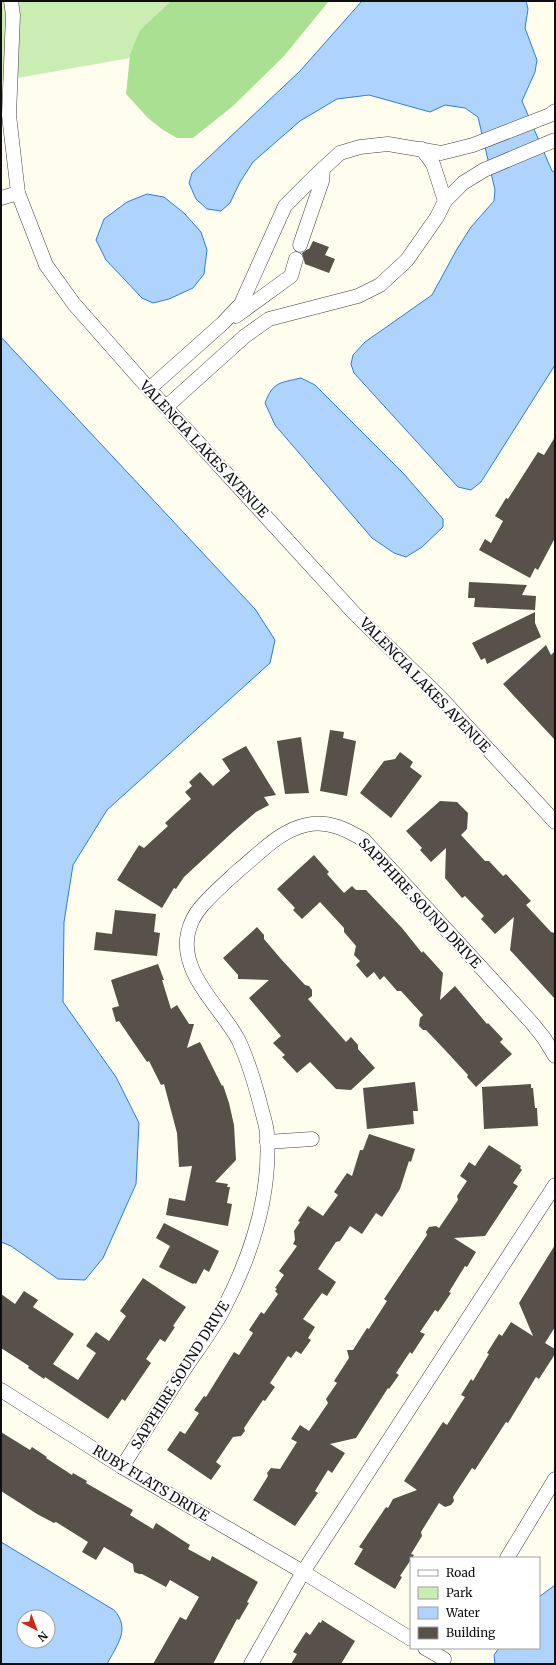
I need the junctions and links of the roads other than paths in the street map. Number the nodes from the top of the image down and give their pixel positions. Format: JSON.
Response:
{"nodes":[{"id":1,"x":11,"y":1,"type":"edge"},
{"id":2,"x":552,"y":113,"type":"edge"},
{"id":3,"x":555,"y":140,"type":"edge"},
{"id":4,"x":422,"y":149,"type":"junction"},
{"id":5,"x":323,"y":169,"type":"junction"},
{"id":6,"x":18,"y":193,"type":"junction"},
{"id":7,"x":1,"y":198,"type":"edge"},
{"id":8,"x":446,"y":201,"type":"junction"},
{"id":9,"x":300,"y":245,"type":"dead end"},
{"id":10,"x":296,"y":259,"type":"dead end"},
{"id":11,"x":214,"y":331,"type":"junction"},
{"id":12,"x":149,"y":389,"type":"junction"},
{"id":13,"x":166,"y":407,"type":"junction"},
{"id":14,"x":555,"y":822,"type":"edge"},
{"id":15,"x":555,"y":1056,"type":"edge"},
{"id":16,"x":312,"y":1139,"type":"dead end"},
{"id":17,"x":267,"y":1142,"type":"junction"},
{"id":18,"x":555,"y":1185,"type":"edge"},
{"id":19,"x":1,"y":1390,"type":"edge"},
{"id":20,"x":122,"y":1466,"type":"junction"},
{"id":21,"x":555,"y":1479,"type":"edge"},
{"id":22,"x":507,"y":1557,"type":"edge"},
{"id":23,"x":303,"y":1572,"type":"junction"},
{"id":24,"x":410,"y":1638,"type":"edge"},
{"id":25,"x":427,"y":1649,"type":"edge"},
{"id":26,"x":445,"y":1657,"type":"edge"},
{"id":27,"x":251,"y":1664,"type":"edge"}],
"edges":[{"from":1,"to":6,"type":"street","name":"VALENCIA LAKES AVENUE"},
{"from":2,"to":4,"type":"street"},
{"from":3,"to":8,"type":"street"},
{"from":4,"to":5,"type":"street"},
{"from":4,"to":8,"type":"street"},
{"from":5,"to":9,"type":"street"},
{"from":5,"to":11,"type":"street"},
{"from":6,"to":7,"type":"street"},
{"from":6,"to":12,"type":"street","name":"VALENCIA LAKES AVENUE"},
{"from":8,"to":13,"type":"street"},
{"from":10,"to":11,"type":"street"},
{"from":11,"to":12,"type":"street"},
{"from":12,"to":13,"type":"street","name":"VALENCIA LAKES AVENUE"},
{"from":13,"to":14,"type":"street","name":"VALENCIA LAKES AVENUE"},
{"from":15,"to":17,"type":"street","name":"SAPPHIRE SOUND DRIVE"},
{"from":16,"to":17,"type":"street"},
{"from":17,"to":20,"type":"street","name":"SAPPHIRE SOUND DRIVE"},
{"from":18,"to":23,"type":"street"},
{"from":19,"to":20,"type":"street","name":"RUBY FLATS DRIVE"},
{"from":20,"to":23,"type":"street","name":"RUBY FLATS DRIVE"},
{"from":21,"to":22,"type":"street"},
{"from":23,"to":24,"type":"street","name":"RUBY FLATS DRIVE"},
{"from":23,"to":27,"type":"street"},
{"from":25,"to":26,"type":"street"}]}
